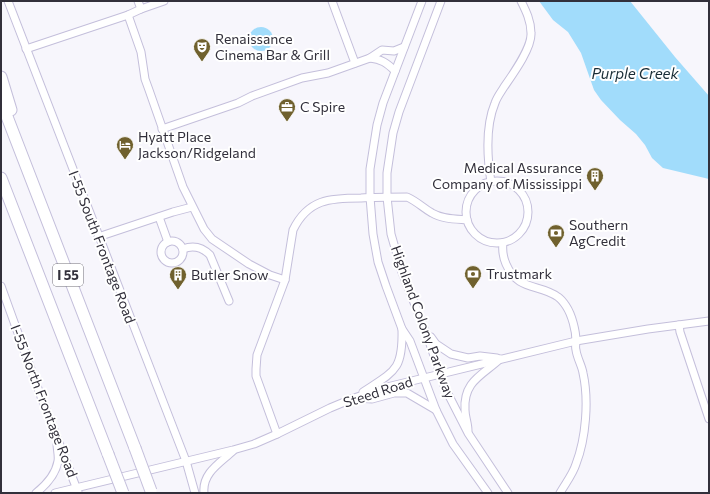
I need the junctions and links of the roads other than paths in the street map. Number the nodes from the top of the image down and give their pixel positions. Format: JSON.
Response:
{"nodes":[{"id":1,"x":8,"y":1,"type":"edge"},
{"id":2,"x":138,"y":1,"type":"edge"},
{"id":3,"x":164,"y":1,"type":"edge"},
{"id":4,"x":332,"y":1,"type":"edge"},
{"id":5,"x":422,"y":1,"type":"edge"},
{"id":6,"x":441,"y":1,"type":"edge"},
{"id":7,"x":521,"y":1,"type":"edge"},
{"id":8,"x":141,"y":9,"type":"junction"},
{"id":9,"x":128,"y":15,"type":"junction"},
{"id":10,"x":404,"y":47,"type":"junction"},
{"id":11,"x":26,"y":49,"type":"junction"},
{"id":12,"x":370,"y":58,"type":"junction"},
{"id":13,"x":355,"y":63,"type":"junction"},
{"id":14,"x":395,"y":71,"type":"junction"},
{"id":15,"x":1,"y":77,"type":"edge"},
{"id":16,"x":1,"y":101,"type":"edge"},
{"id":17,"x":162,"y":129,"type":"junction"},
{"id":18,"x":1,"y":178,"type":"edge"},
{"id":19,"x":491,"y":182,"type":"junction"},
{"id":20,"x":370,"y":197,"type":"junction"},
{"id":21,"x":387,"y":197,"type":"junction"},
{"id":22,"x":42,"y":206,"type":"junction"},
{"id":23,"x":192,"y":207,"type":"junction"},
{"id":24,"x":159,"y":217,"type":"junction"},
{"id":25,"x":467,"y":220,"type":"junction"},
{"id":26,"x":98,"y":237,"type":"junction"},
{"id":27,"x":168,"y":242,"type":"junction"},
{"id":28,"x":503,"y":243,"type":"junction"},
{"id":29,"x":183,"y":249,"type":"junction"},
{"id":30,"x":285,"y":280,"type":"junction"},
{"id":31,"x":1,"y":286,"type":"edge"},
{"id":32,"x":229,"y":301,"type":"dead end"},
{"id":33,"x":709,"y":321,"type":"edge"},
{"id":34,"x":422,"y":322,"type":"junction"},
{"id":35,"x":679,"y":325,"type":"junction"},
{"id":36,"x":402,"y":328,"type":"junction"},
{"id":37,"x":576,"y":341,"type":"junction"},
{"id":38,"x":501,"y":358,"type":"junction"},
{"id":39,"x":441,"y":374,"type":"junction"},
{"id":40,"x":423,"y":378,"type":"junction"},
{"id":41,"x":354,"y":398,"type":"junction"},
{"id":42,"x":436,"y":410,"type":"junction"},
{"id":43,"x":709,"y":419,"type":"edge"},
{"id":44,"x":468,"y":433,"type":"junction"},
{"id":45,"x":277,"y":434,"type":"junction"},
{"id":46,"x":56,"y":436,"type":"junction"},
{"id":47,"x":233,"y":450,"type":"junction"},
{"id":48,"x":186,"y":461,"type":"junction"},
{"id":49,"x":77,"y":491,"type":"edge"},
{"id":50,"x":151,"y":492,"type":"edge"},
{"id":51,"x":36,"y":493,"type":"edge"},
{"id":52,"x":55,"y":493,"type":"edge"},
{"id":53,"x":123,"y":493,"type":"edge"},
{"id":54,"x":195,"y":493,"type":"edge"},
{"id":55,"x":204,"y":493,"type":"edge"},
{"id":56,"x":488,"y":493,"type":"edge"},
{"id":57,"x":508,"y":493,"type":"edge"},
{"id":58,"x":560,"y":493,"type":"edge"}],
"edges":[{"from":1,"to":11,"type":"street","name":"I-55 South Frontage Road"},
{"from":2,"to":8,"type":"street"},
{"from":3,"to":8,"type":"street"},
{"from":4,"to":13,"type":"street"},
{"from":5,"to":10,"type":"street","name":"Highland Colony Parkway"},
{"from":6,"to":21,"type":"street","name":"Highland Colony Parkway"},
{"from":7,"to":19,"type":"street"},
{"from":8,"to":9,"type":"street"},
{"from":9,"to":11,"type":"street"},
{"from":9,"to":17,"type":"street"},
{"from":10,"to":12,"type":"street"},
{"from":10,"to":14,"type":"street","name":"Highland Colony Parkway"},
{"from":11,"to":26,"type":"street","name":"I-55 South Frontage Road"},
{"from":12,"to":13,"type":"street"},
{"from":12,"to":14,"type":"street"},
{"from":13,"to":17,"type":"street"},
{"from":14,"to":20,"type":"street","name":"Highland Colony Parkway"},
{"from":15,"to":22,"type":"highway"},
{"from":16,"to":22,"type":"highway","number":"I 55"},
{"from":17,"to":23,"type":"street"},
{"from":18,"to":53,"type":"highway","number":"I 55","bridge":true},
{"from":19,"to":25,"type":"street"},
{"from":19,"to":28,"type":"street"},
{"from":20,"to":21,"type":"street"},
{"from":20,"to":30,"type":"street"},
{"from":20,"to":36,"type":"street","name":"Highland Colony Parkway"},
{"from":21,"to":25,"type":"street"},
{"from":21,"to":34,"type":"street","name":"Highland Colony Parkway"},
{"from":22,"to":50,"type":"highway","number":"I 55","bridge":true},
{"from":23,"to":24,"type":"street"},
{"from":23,"to":30,"type":"street"},
{"from":24,"to":26,"type":"street"},
{"from":24,"to":27,"type":"street"},
{"from":25,"to":28,"type":"street"},
{"from":26,"to":48,"type":"street","name":"I-55 South Frontage Road"},
{"from":27,"to":29,"type":"street"},
{"from":27,"to":29,"type":"street"},
{"from":28,"to":37,"type":"street"},
{"from":29,"to":32,"type":"street"},
{"from":30,"to":45,"type":"street"},
{"from":31,"to":46,"type":"street","name":"I-55 North Frontage Road"},
{"from":33,"to":35,"type":"street","name":"Steed Road"},
{"from":34,"to":38,"type":"street"},
{"from":34,"to":39,"type":"street","name":"Highland Colony Parkway"},
{"from":35,"to":37,"type":"street","name":"Steed Road"},
{"from":35,"to":43,"type":"street"},
{"from":36,"to":40,"type":"street","name":"Highland Colony Parkway"},
{"from":36,"to":41,"type":"street"},
{"from":37,"to":38,"type":"street","name":"Steed Road"},
{"from":37,"to":58,"type":"street"},
{"from":38,"to":39,"type":"street","name":"Steed Road"},
{"from":38,"to":44,"type":"street"},
{"from":39,"to":40,"type":"street","name":"Steed Road"},
{"from":39,"to":44,"type":"street","name":"Highland Colony Parkway"},
{"from":40,"to":41,"type":"street","name":"Steed Road"},
{"from":40,"to":42,"type":"street","name":"Highland Colony Parkway"},
{"from":41,"to":42,"type":"street"},
{"from":41,"to":45,"type":"street","name":"Steed Road"},
{"from":42,"to":56,"type":"street","name":"Highland Colony Parkway"},
{"from":44,"to":57,"type":"street","name":"Highland Colony Parkway"},
{"from":45,"to":47,"type":"street","name":"Steed Road"},
{"from":46,"to":49,"type":"street","name":"I-55 North Frontage Road"},
{"from":46,"to":51,"type":"street"},
{"from":47,"to":48,"type":"street","name":"Steed Road"},
{"from":47,"to":55,"type":"street"},
{"from":48,"to":49,"type":"street","name":"Steed Road"},
{"from":48,"to":54,"type":"street","name":"I-55 South Frontage Road"},
{"from":49,"to":52,"type":"street","name":"Steed Road"}]}
